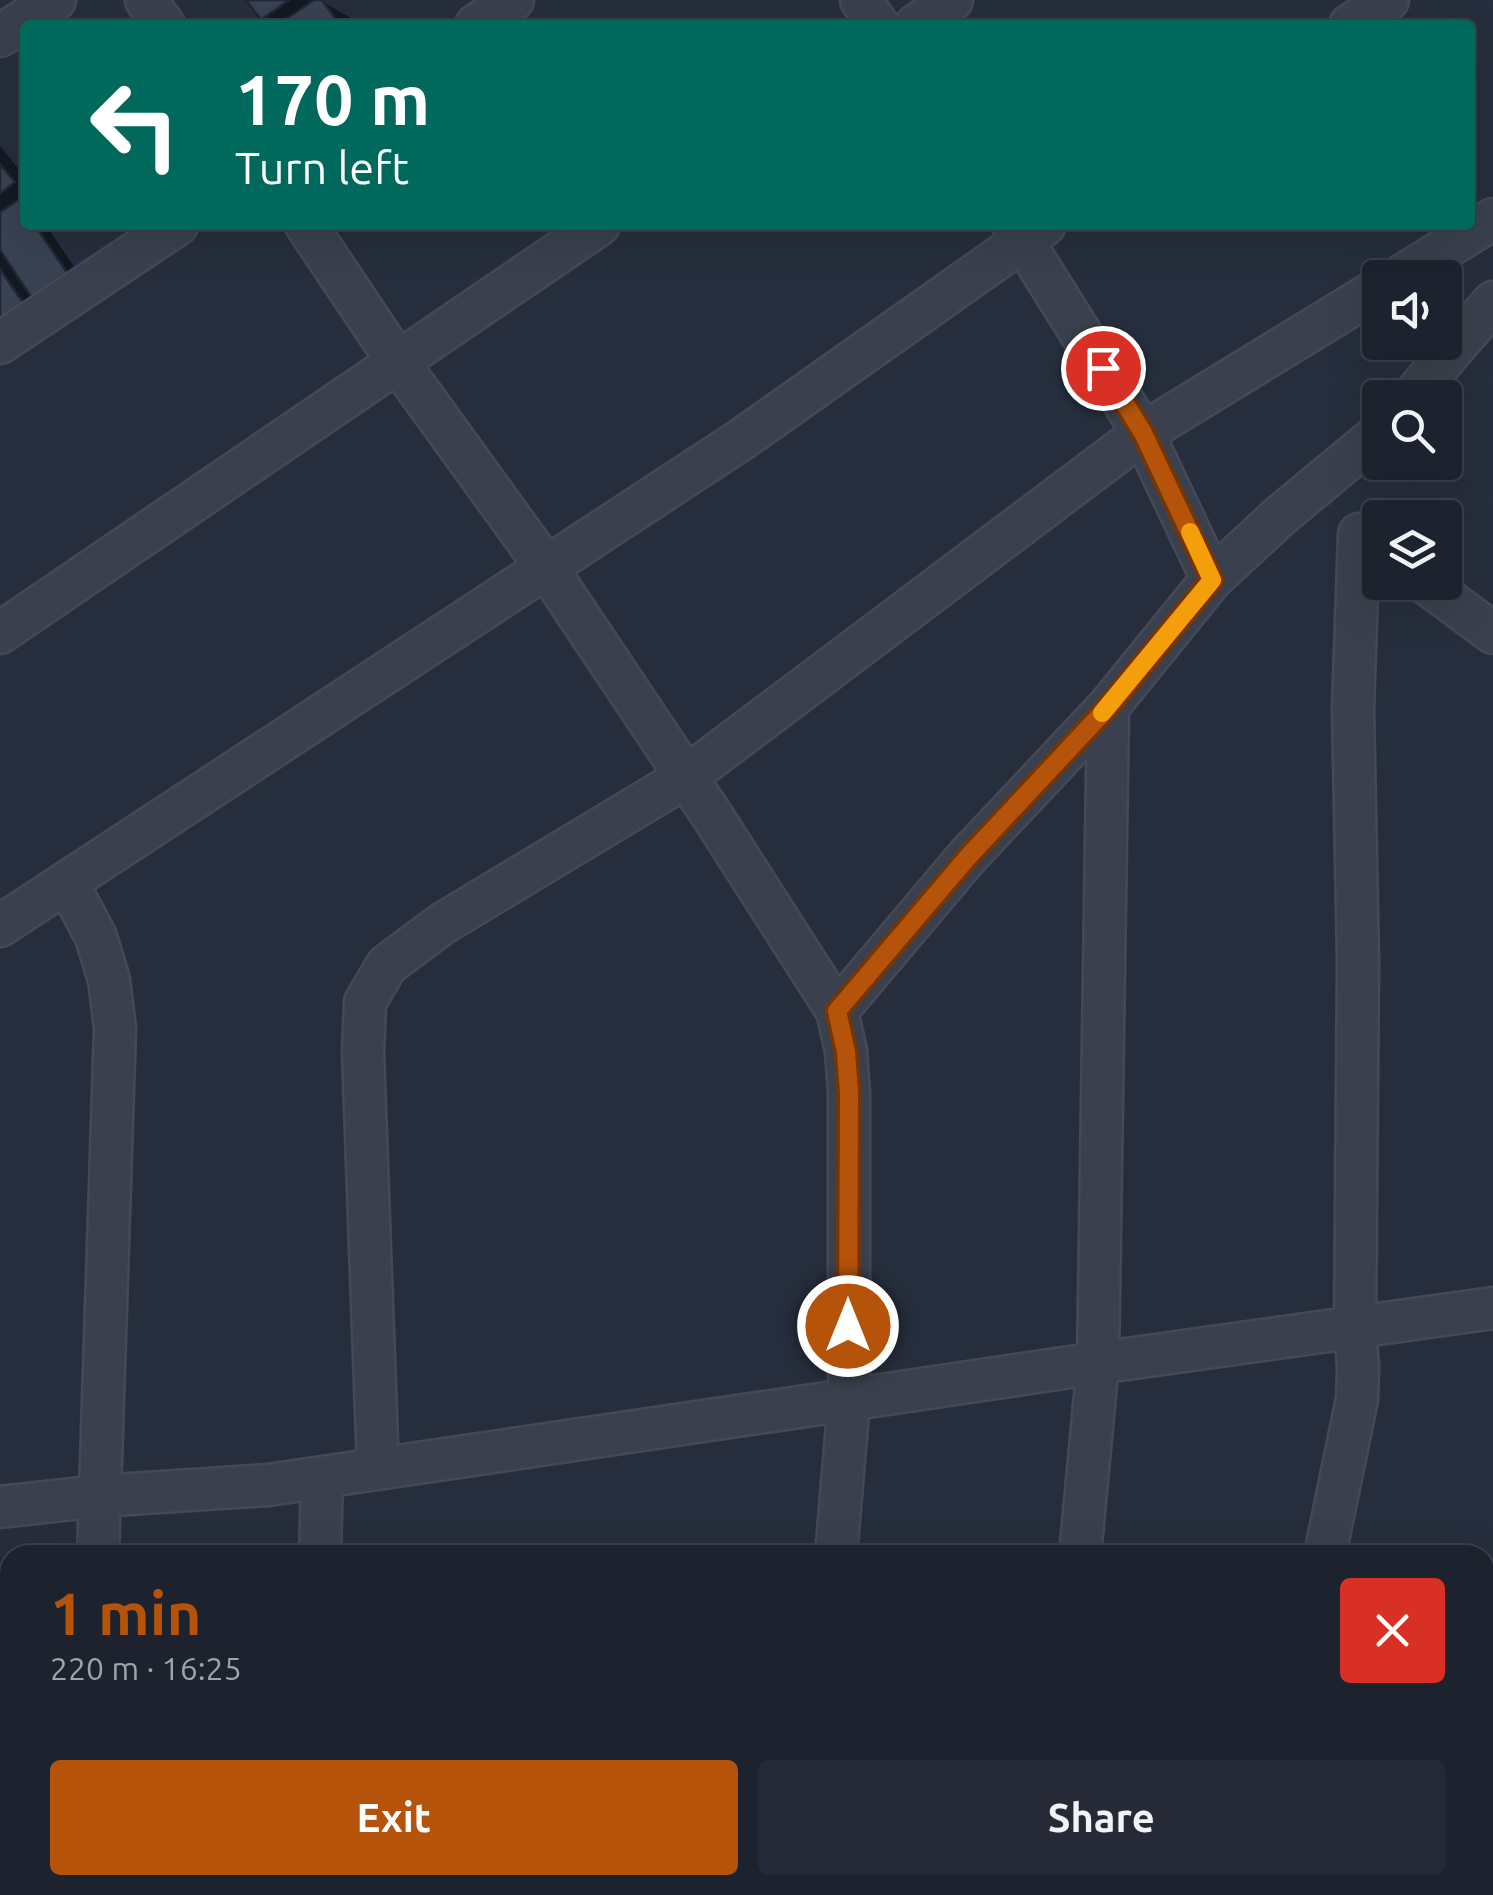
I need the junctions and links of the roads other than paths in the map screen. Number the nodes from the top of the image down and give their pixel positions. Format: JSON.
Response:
{"nodes":[{"id":1,"x":55,"y":0,"type":"edge"},
{"id":2,"x":513,"y":0,"type":"edge"},
{"id":3,"x":952,"y":0,"type":"edge"},
{"id":4,"x":1388,"y":0,"type":"edge"},
{"id":5,"x":24,"y":20,"type":"edge"},
{"id":6,"x":483,"y":20,"type":"edge"},
{"id":7,"x":923,"y":20,"type":"edge"},
{"id":8,"x":1358,"y":20,"type":"edge"},
{"id":9,"x":1493,"y":219,"type":"edge"},
{"id":10,"x":170,"y":230,"type":"edge"},
{"id":11,"x":309,"y":230,"type":"edge"},
{"id":12,"x":592,"y":230,"type":"edge"},
{"id":13,"x":1027,"y":230,"type":"edge"},
{"id":14,"x":1427,"y":260,"type":"edge"},
{"id":15,"x":1362,"y":299,"type":"edge"},
{"id":16,"x":1493,"y":302,"type":"edge"},
{"id":17,"x":0,"y":343,"type":"edge"},
{"id":18,"x":397,"y":361,"type":"junction"},
{"id":19,"x":1426,"y":380,"type":"edge"},
{"id":20,"x":1143,"y":433,"type":"junction"},
{"id":21,"x":1362,"y":447,"type":"edge"},
{"id":22,"x":1307,"y":494,"type":"junction"},
{"id":23,"x":1362,"y":536,"type":"edge"},
{"id":24,"x":546,"y":567,"type":"junction"},
{"id":25,"x":1212,"y":580,"type":"junction"},
{"id":26,"x":1364,"y":600,"type":"edge"},
{"id":27,"x":1448,"y":600,"type":"edge"},
{"id":28,"x":0,"y":633,"type":"edge"},
{"id":29,"x":1493,"y":633,"type":"edge"},
{"id":30,"x":1108,"y":707,"type":"junction"},
{"id":31,"x":686,"y":777,"type":"junction"},
{"id":32,"x":67,"y":882,"type":"junction"},
{"id":33,"x":0,"y":926,"type":"edge"},
{"id":34,"x":837,"y":1011,"type":"junction"},
{"id":35,"x":1493,"y":1308,"type":"edge"},
{"id":36,"x":1354,"y":1328,"type":"junction"},
{"id":37,"x":1098,"y":1363,"type":"junction"},
{"id":38,"x":849,"y":1401,"type":"junction"},
{"id":39,"x":378,"y":1470,"type":"junction"},
{"id":40,"x":322,"y":1477,"type":"junction"},
{"id":41,"x":100,"y":1496,"type":"junction"},
{"id":42,"x":0,"y":1507,"type":"edge"},
{"id":43,"x":98,"y":1545,"type":"edge"},
{"id":44,"x":320,"y":1545,"type":"edge"},
{"id":45,"x":837,"y":1545,"type":"edge"},
{"id":46,"x":1081,"y":1545,"type":"edge"},
{"id":47,"x":1327,"y":1545,"type":"edge"}],
"edges":[{"from":1,"to":5,"type":"street"},
{"from":2,"to":6,"type":"street"},
{"from":3,"to":7,"type":"street"},
{"from":4,"to":8,"type":"street"},
{"from":9,"to":14,"type":"street"},
{"from":10,"to":17,"type":"street"},
{"from":11,"to":18,"type":"street"},
{"from":12,"to":18,"type":"street"},
{"from":13,"to":20,"type":"street"},
{"from":13,"to":24,"type":"street"},
{"from":15,"to":20,"type":"street"},
{"from":16,"to":19,"type":"street"},
{"from":18,"to":24,"type":"street"},
{"from":18,"to":28,"type":"street"},
{"from":20,"to":25,"type":"street"},
{"from":20,"to":31,"type":"street"},
{"from":21,"to":22,"type":"street"},
{"from":22,"to":23,"type":"street"},
{"from":22,"to":25,"type":"street"},
{"from":24,"to":31,"type":"street"},
{"from":24,"to":32,"type":"street"},
{"from":25,"to":30,"type":"street"},
{"from":26,"to":36,"type":"street"},
{"from":27,"to":29,"type":"street"},
{"from":30,"to":34,"type":"street"},
{"from":30,"to":37,"type":"street"},
{"from":31,"to":34,"type":"street"},
{"from":31,"to":39,"type":"street"},
{"from":32,"to":33,"type":"street"},
{"from":32,"to":41,"type":"street"},
{"from":34,"to":38,"type":"street"},
{"from":35,"to":36,"type":"street"},
{"from":36,"to":37,"type":"street"},
{"from":36,"to":47,"type":"street"},
{"from":37,"to":38,"type":"street"},
{"from":37,"to":46,"type":"street"},
{"from":38,"to":39,"type":"street"},
{"from":38,"to":45,"type":"street"},
{"from":39,"to":40,"type":"street"},
{"from":40,"to":41,"type":"street"},
{"from":40,"to":44,"type":"street"},
{"from":41,"to":42,"type":"street"},
{"from":41,"to":43,"type":"street"}]}
